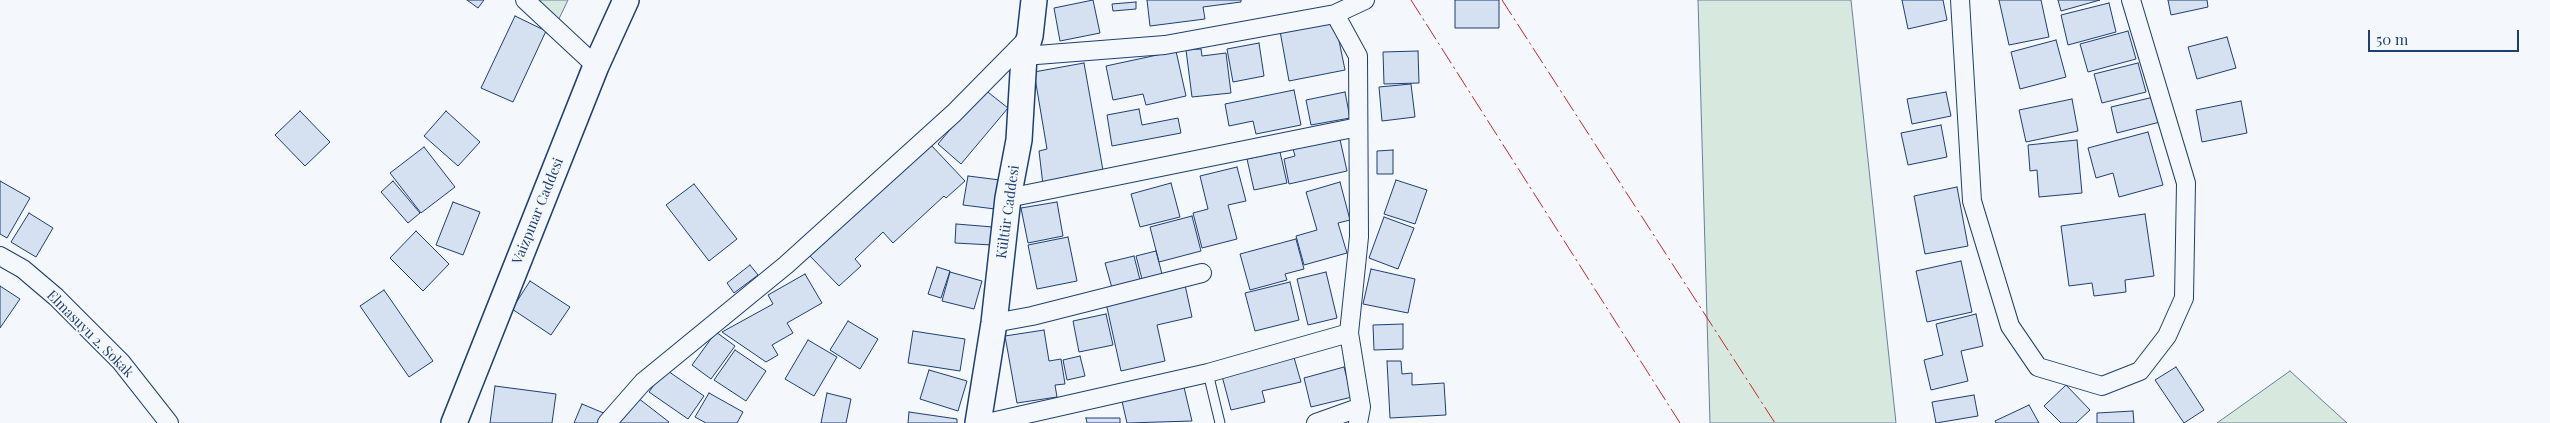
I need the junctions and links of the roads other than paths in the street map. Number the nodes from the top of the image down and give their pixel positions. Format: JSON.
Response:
{"nodes":[{"id":1,"x":526,"y":0,"type":"edge"},
{"id":2,"x":626,"y":0,"type":"edge"},
{"id":3,"x":1034,"y":0,"type":"edge"},
{"id":4,"x":1365,"y":0,"type":"edge"},
{"id":5,"x":1960,"y":0,"type":"edge"},
{"id":6,"x":2131,"y":0,"type":"edge"},
{"id":7,"x":1335,"y":14,"type":"junction"},
{"id":8,"x":1027,"y":46,"type":"junction"},
{"id":9,"x":596,"y":66,"type":"junction"},
{"id":10,"x":1358,"y":127,"type":"junction"},
{"id":11,"x":1008,"y":198,"type":"junction"},
{"id":12,"x":0,"y":256,"type":"edge"},
{"id":13,"x":1202,"y":273,"type":"dead end"},
{"id":14,"x":994,"y":323,"type":"junction"},
{"id":15,"x":1349,"y":333,"type":"junction"},
{"id":16,"x":1208,"y":372,"type":"junction"},
{"id":17,"x":1360,"y":415,"type":"edge"},
{"id":18,"x":169,"y":423,"type":"edge"},
{"id":19,"x":454,"y":423,"type":"edge"},
{"id":20,"x":607,"y":423,"type":"edge"},
{"id":21,"x":978,"y":423,"type":"edge"},
{"id":22,"x":987,"y":423,"type":"edge"},
{"id":23,"x":1220,"y":423,"type":"edge"},
{"id":24,"x":1316,"y":423,"type":"edge"}],
"edges":[{"from":1,"to":9,"type":"street"},
{"from":2,"to":9,"type":"street","name":"Vaizpınar Caddesi"},
{"from":3,"to":8,"type":"street","name":"Kültür Caddesi"},
{"from":4,"to":7,"type":"street"},
{"from":5,"to":6,"type":"street"},
{"from":7,"to":8,"type":"street"},
{"from":7,"to":10,"type":"street"},
{"from":8,"to":11,"type":"street","name":"Kültür Caddesi"},
{"from":8,"to":20,"type":"street"},
{"from":9,"to":19,"type":"street","name":"Vaizpınar Caddesi"},
{"from":10,"to":11,"type":"street"},
{"from":10,"to":15,"type":"street"},
{"from":11,"to":14,"type":"street","name":"Kültür Caddesi"},
{"from":12,"to":18,"type":"street","name":"Elmasuyu 2. Sokak"},
{"from":13,"to":14,"type":"street"},
{"from":14,"to":21,"type":"street","name":"Kültür Caddesi"},
{"from":15,"to":16,"type":"street"},
{"from":15,"to":17,"type":"street"},
{"from":16,"to":22,"type":"street"},
{"from":16,"to":23,"type":"lane"},
{"from":17,"to":24,"type":"street"}]}
